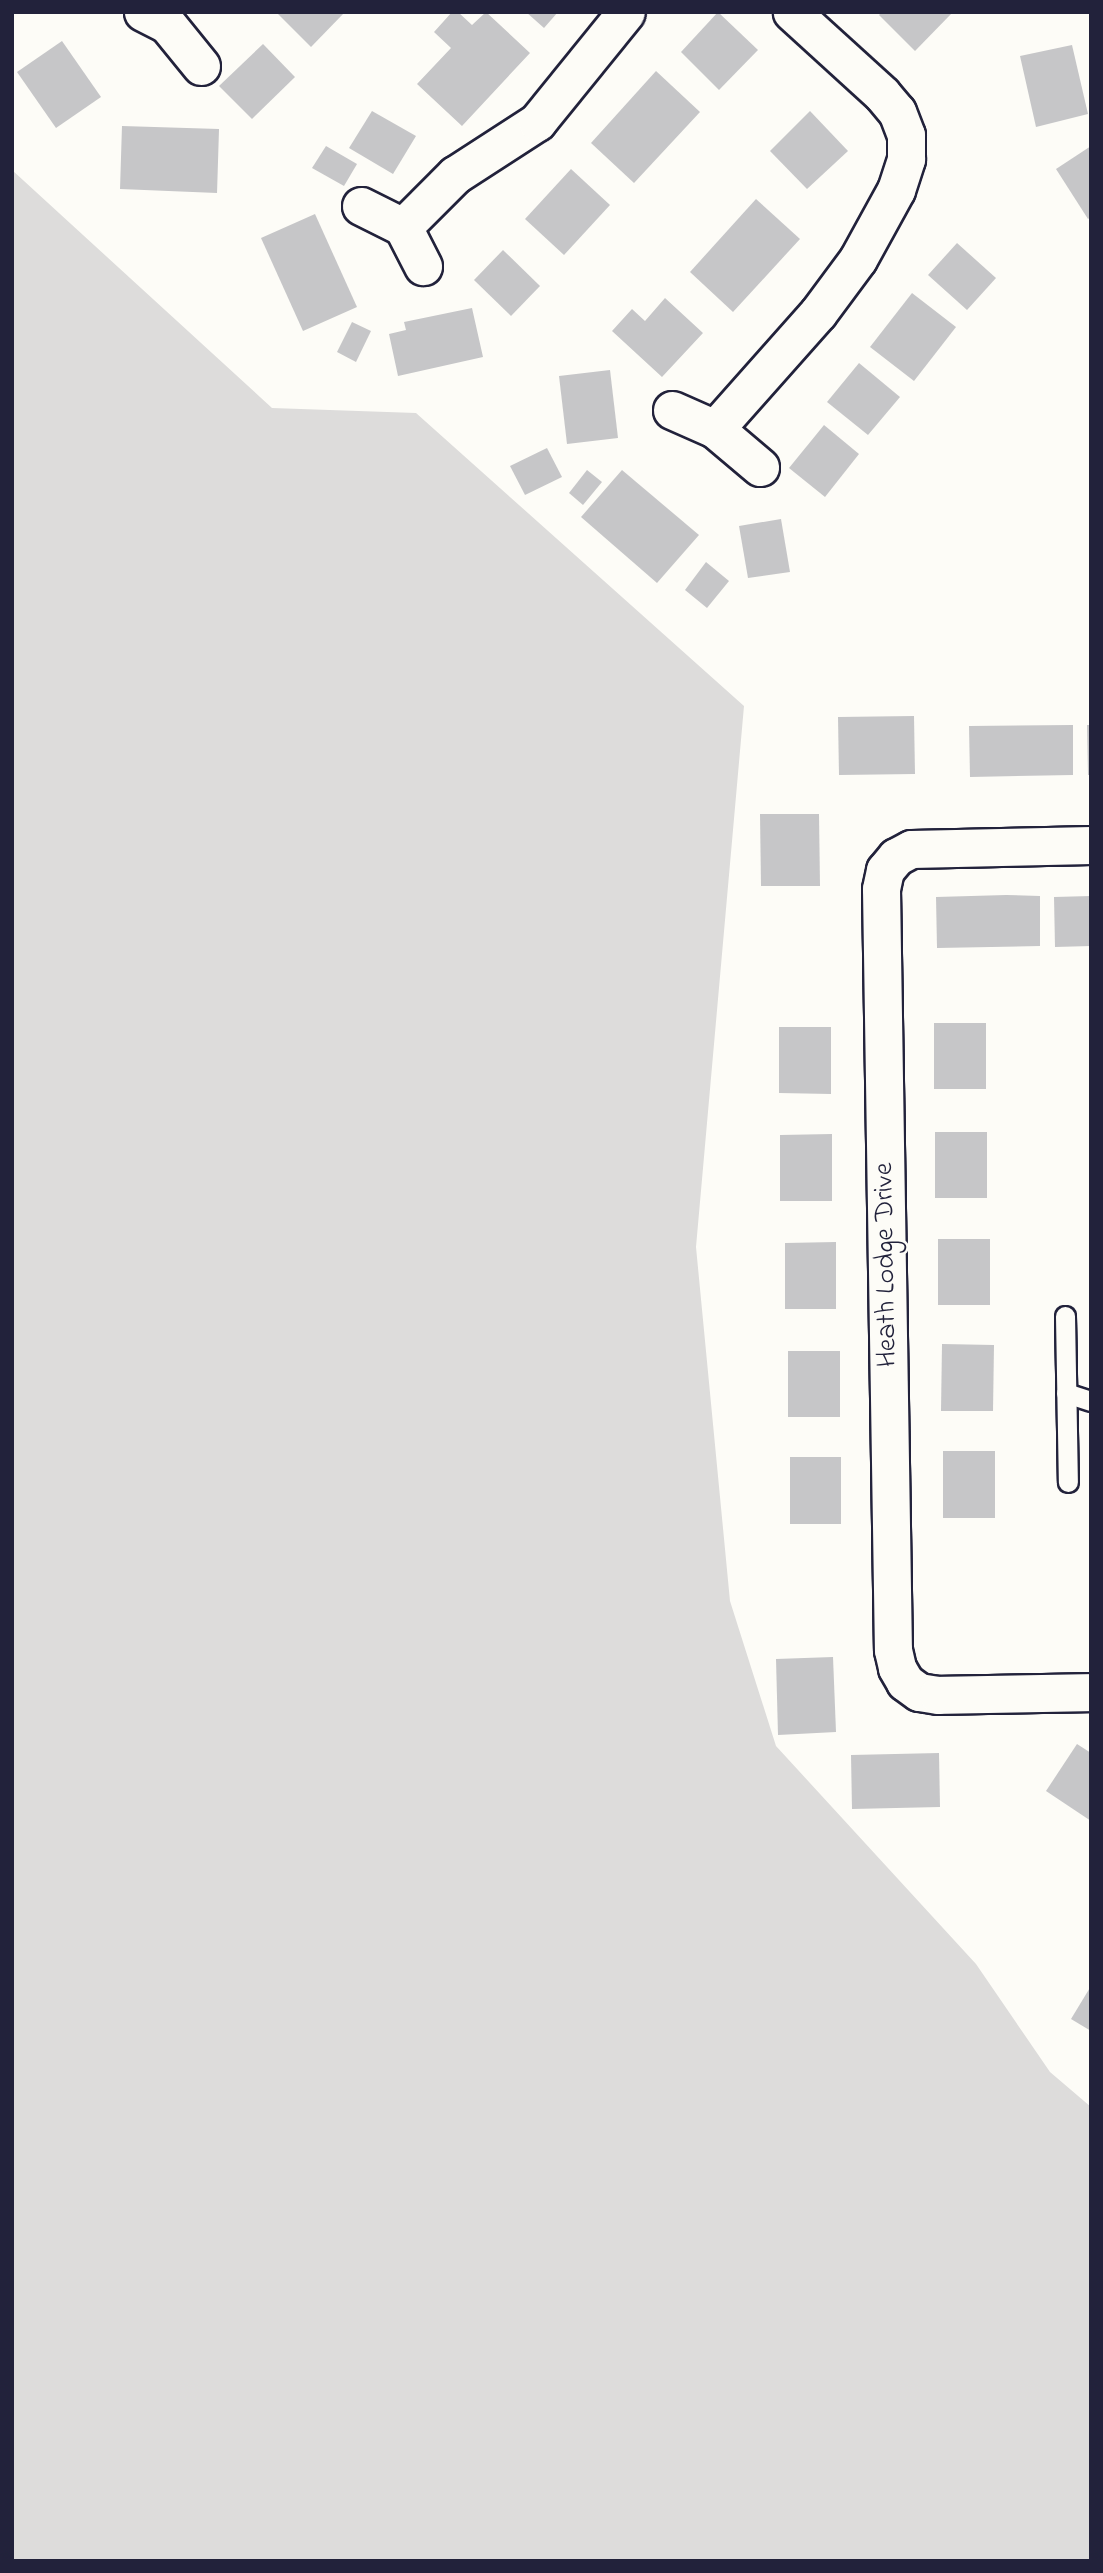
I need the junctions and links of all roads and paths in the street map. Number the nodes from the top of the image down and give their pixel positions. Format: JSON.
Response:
{"nodes":[{"id":1,"x":626,"y":12,"type":"edge"},
{"id":2,"x":792,"y":12,"type":"edge"},
{"id":3,"x":162,"y":16,"type":"edge"},
{"id":4,"x":201,"y":66,"type":"dead end"},
{"id":5,"x":361,"y":206,"type":"dead end"},
{"id":6,"x":403,"y":227,"type":"junction"},
{"id":7,"x":423,"y":266,"type":"dead end"},
{"id":8,"x":672,"y":410,"type":"dead end"},
{"id":9,"x":715,"y":429,"type":"junction"},
{"id":10,"x":760,"y":467,"type":"dead end"},
{"id":11,"x":1091,"y":845,"type":"edge"},
{"id":12,"x":1065,"y":1316,"type":"dead end"},
{"id":13,"x":1066,"y":1393,"type":"junction"},
{"id":14,"x":1091,"y":1401,"type":"edge"},
{"id":15,"x":1068,"y":1482,"type":"dead end"},
{"id":16,"x":1091,"y":1692,"type":"edge"}],
"edges":[{"from":1,"to":6,"type":"street"},
{"from":2,"to":9,"type":"street"},
{"from":3,"to":4,"type":"street"},
{"from":5,"to":6,"type":"street"},
{"from":6,"to":7,"type":"street"},
{"from":8,"to":9,"type":"street"},
{"from":9,"to":10,"type":"street"},
{"from":11,"to":16,"type":"street","name":"Heath Lodge Drive"},
{"from":12,"to":13,"type":"lane"},
{"from":13,"to":14,"type":"lane"},
{"from":13,"to":15,"type":"lane"}]}
